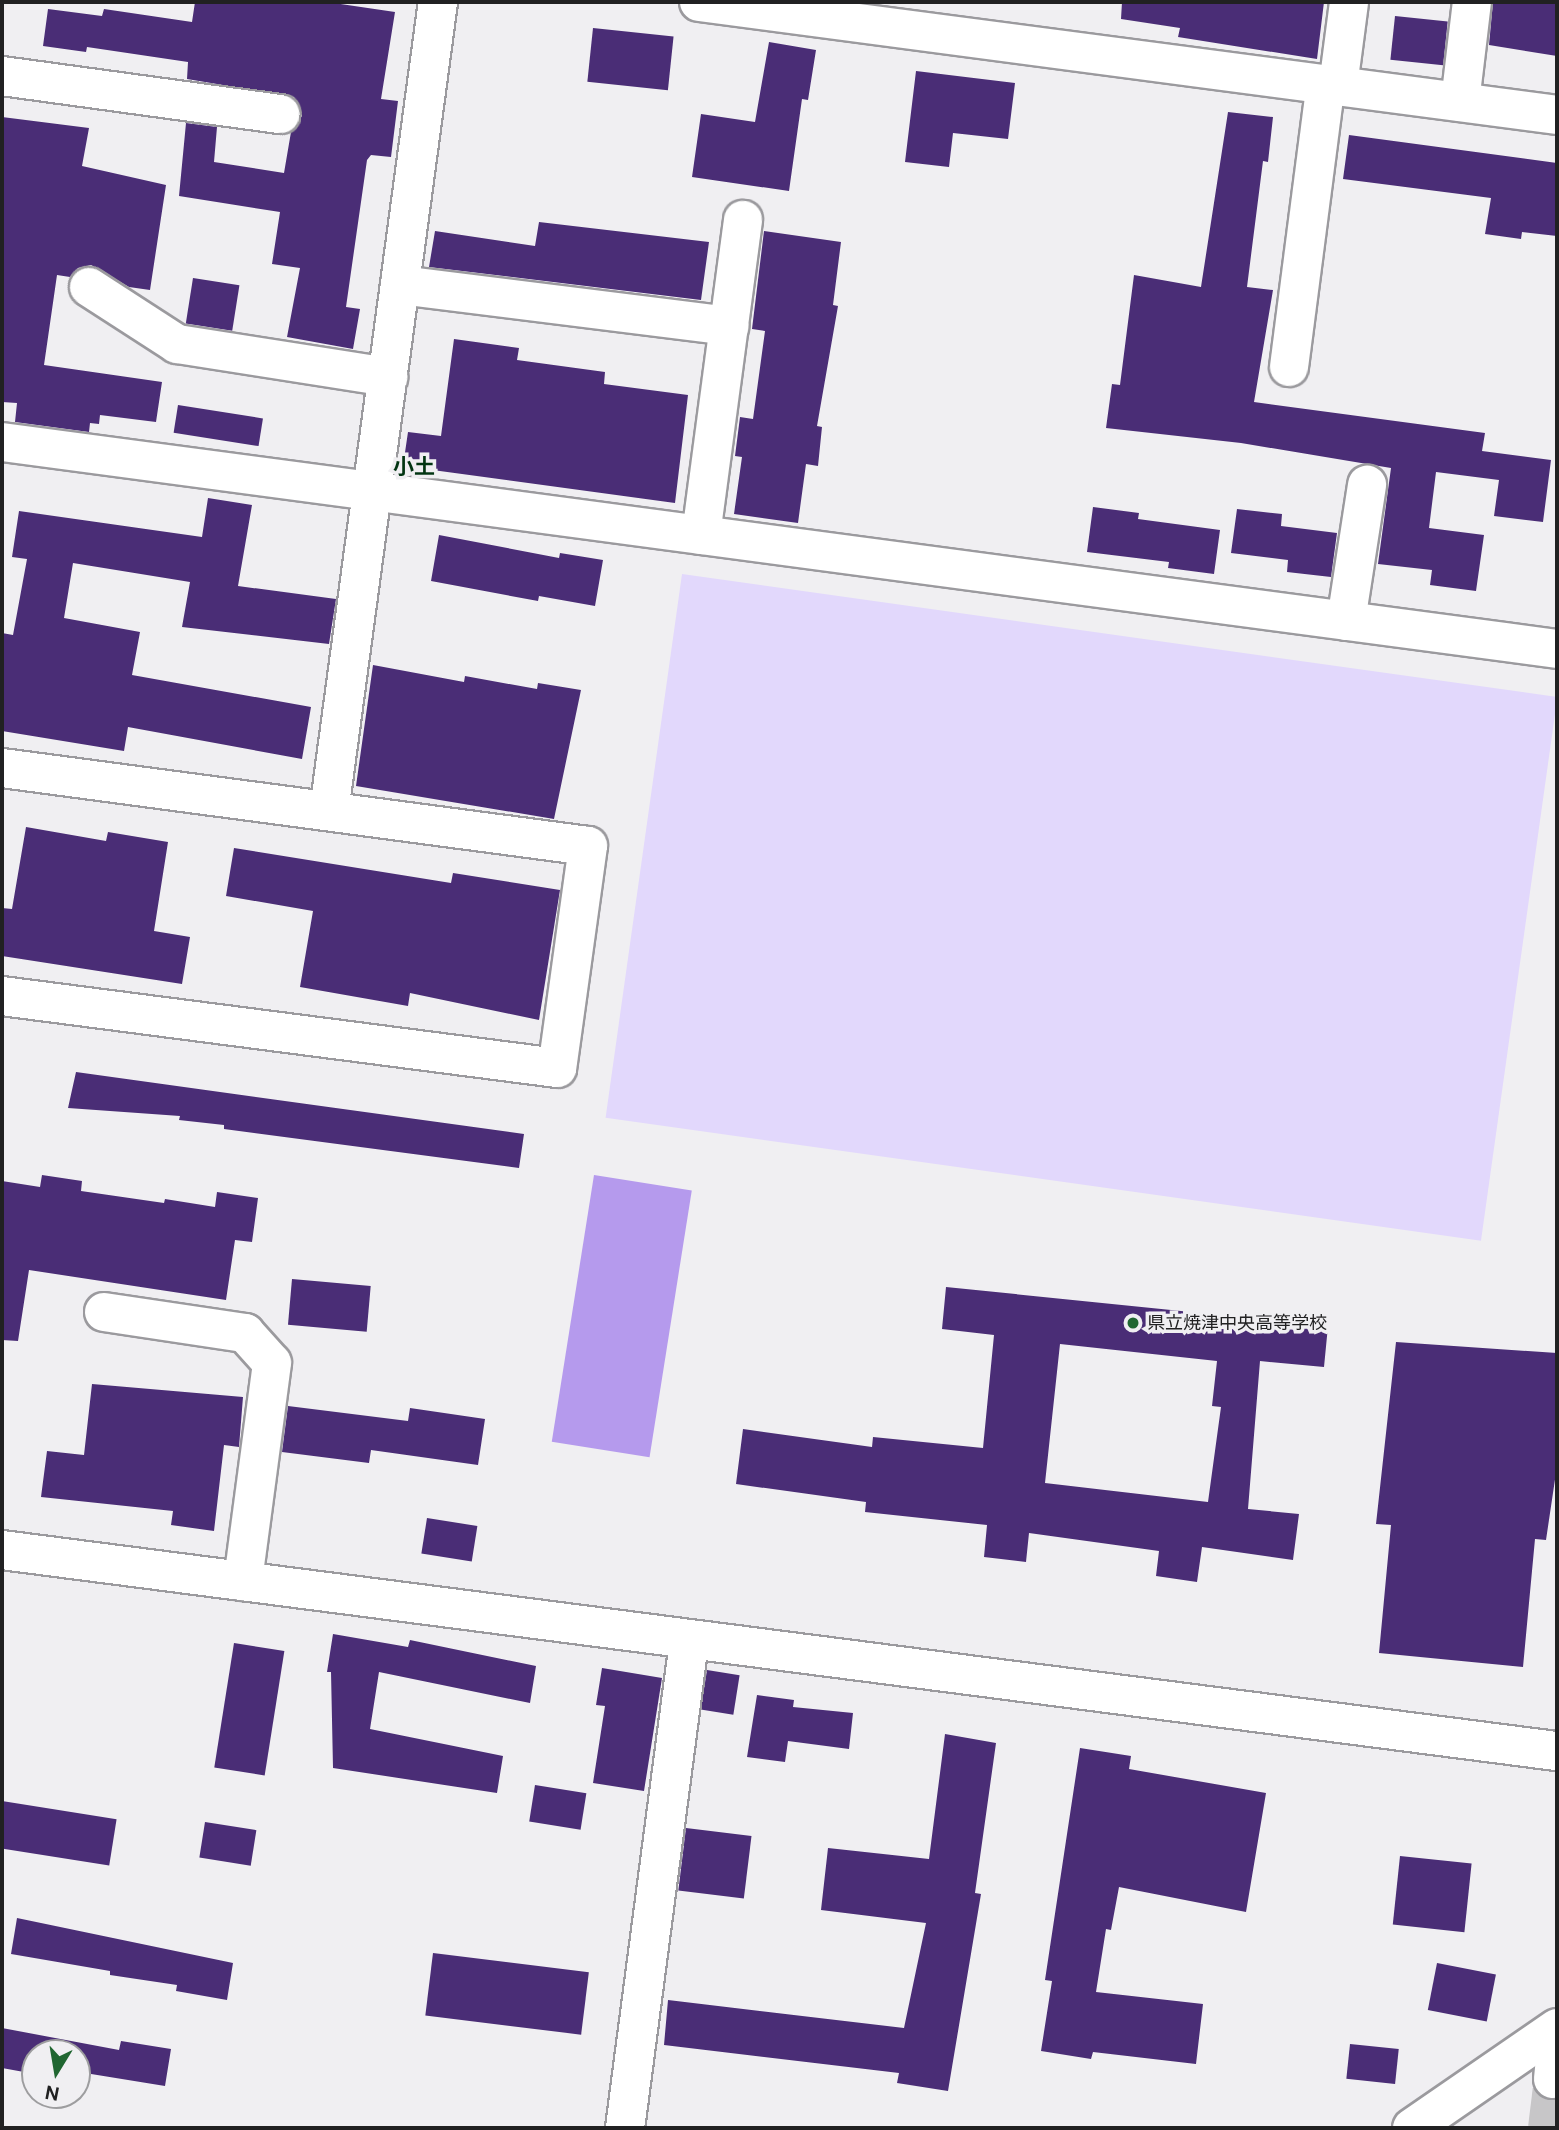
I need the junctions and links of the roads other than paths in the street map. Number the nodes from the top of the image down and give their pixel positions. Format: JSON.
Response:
{"nodes":[{"id":1,"x":438,"y":2,"type":"edge"},
{"id":2,"x":699,"y":2,"type":"edge"},
{"id":3,"x":1349,"y":2,"type":"edge"},
{"id":4,"x":1472,"y":2,"type":"edge"},
{"id":5,"x":2,"y":76,"type":"edge"},
{"id":6,"x":1332,"y":85,"type":"junction"},
{"id":7,"x":1460,"y":102,"type":"junction"},
{"id":8,"x":279,"y":114,"type":"dead end"},
{"id":9,"x":1557,"y":115,"type":"edge"},
{"id":10,"x":743,"y":220,"type":"dead end"},
{"id":11,"x":400,"y":285,"type":"junction"},
{"id":12,"x":89,"y":287,"type":"dead end"},
{"id":13,"x":729,"y":326,"type":"junction"},
{"id":14,"x":1289,"y":367,"type":"dead end"},
{"id":15,"x":388,"y":377,"type":"junction"},
{"id":16,"x":2,"y":442,"type":"edge"},
{"id":17,"x":1367,"y":485,"type":"dead end"},
{"id":18,"x":373,"y":491,"type":"junction"},
{"id":19,"x":701,"y":535,"type":"junction"},
{"id":20,"x":1346,"y":621,"type":"junction"},
{"id":21,"x":1557,"y":649,"type":"edge"},
{"id":22,"x":2,"y":768,"type":"edge"},
{"id":23,"x":329,"y":811,"type":"junction"},
{"id":24,"x":2,"y":996,"type":"edge"},
{"id":25,"x":104,"y":1312,"type":"dead end"},
{"id":26,"x":2,"y":1550,"type":"edge"},
{"id":27,"x":243,"y":1581,"type":"junction"},
{"id":28,"x":689,"y":1639,"type":"junction"},
{"id":29,"x":1557,"y":1751,"type":"edge"},
{"id":30,"x":1557,"y":2028,"type":"edge"},
{"id":31,"x":1557,"y":2039,"type":"edge"},
{"id":32,"x":1553,"y":2079,"type":"dead end"},
{"id":33,"x":625,"y":2128,"type":"edge"},
{"id":34,"x":1412,"y":2128,"type":"edge"}],
"edges":[{"from":1,"to":11,"type":"street"},
{"from":2,"to":6,"type":"street"},
{"from":3,"to":6,"type":"street"},
{"from":4,"to":7,"type":"street"},
{"from":5,"to":8,"type":"street"},
{"from":6,"to":7,"type":"street"},
{"from":6,"to":14,"type":"street"},
{"from":7,"to":9,"type":"street"},
{"from":10,"to":13,"type":"street"},
{"from":11,"to":13,"type":"street"},
{"from":11,"to":15,"type":"street"},
{"from":12,"to":15,"type":"street"},
{"from":13,"to":19,"type":"street"},
{"from":15,"to":18,"type":"street"},
{"from":16,"to":18,"type":"street"},
{"from":17,"to":20,"type":"street"},
{"from":18,"to":19,"type":"street"},
{"from":18,"to":23,"type":"street"},
{"from":19,"to":20,"type":"street"},
{"from":20,"to":21,"type":"street"},
{"from":22,"to":23,"type":"street"},
{"from":23,"to":24,"type":"street"},
{"from":25,"to":27,"type":"street"},
{"from":26,"to":27,"type":"street"},
{"from":27,"to":28,"type":"street"},
{"from":28,"to":29,"type":"street"},
{"from":28,"to":33,"type":"street"},
{"from":30,"to":34,"type":"street"},
{"from":31,"to":32,"type":"street"}]}
